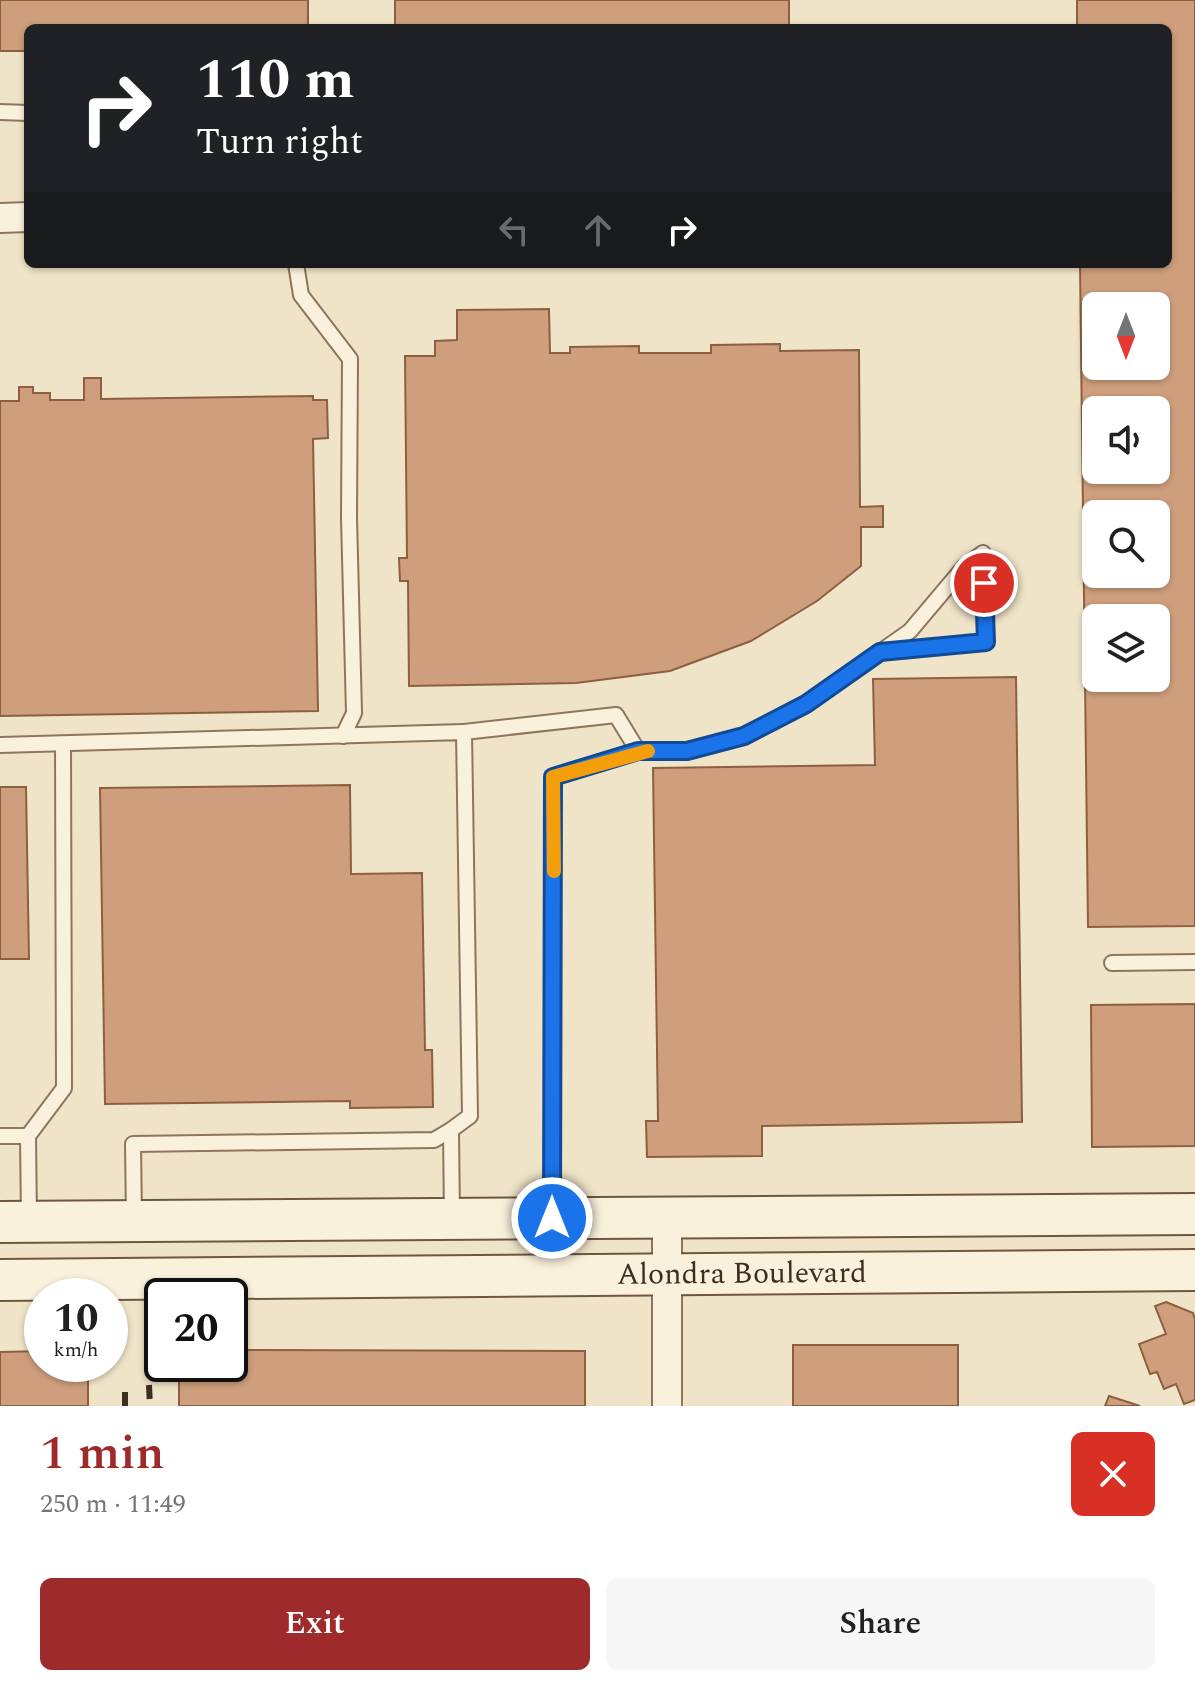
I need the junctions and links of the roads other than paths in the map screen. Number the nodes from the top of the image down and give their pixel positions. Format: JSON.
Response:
{"nodes":[{"id":1,"x":0,"y":112,"type":"edge"},
{"id":2,"x":24,"y":113,"type":"edge"},
{"id":3,"x":24,"y":217,"type":"edge"},
{"id":4,"x":0,"y":218,"type":"edge"},
{"id":5,"x":297,"y":268,"type":"edge"},
{"id":6,"x":880,"y":652,"type":"junction"},
{"id":7,"x":464,"y":732,"type":"junction"},
{"id":8,"x":343,"y":736,"type":"junction"},
{"id":9,"x":63,"y":744,"type":"junction"},
{"id":10,"x":0,"y":745,"type":"edge"},
{"id":11,"x":638,"y":751,"type":"junction"},
{"id":12,"x":1195,"y":962,"type":"edge"},
{"id":13,"x":1112,"y":963,"type":"dead end"},
{"id":14,"x":451,"y":1130,"type":"junction"},
{"id":15,"x":0,"y":1136,"type":"edge"},
{"id":16,"x":28,"y":1136,"type":"junction"},
{"id":17,"x":1195,"y":1214,"type":"edge"},
{"id":18,"x":552,"y":1218,"type":"junction"},
{"id":19,"x":667,"y":1218,"type":"junction"},
{"id":20,"x":452,"y":1219,"type":"junction"},
{"id":21,"x":134,"y":1221,"type":"junction"},
{"id":22,"x":14,"y":1222,"type":"edge"},
{"id":23,"x":1195,"y":1270,"type":"edge"},
{"id":24,"x":667,"y":1274,"type":"junction"},
{"id":25,"x":0,"y":1280,"type":"edge"},
{"id":26,"x":667,"y":1406,"type":"edge"}],
"edges":[{"from":1,"to":2,"type":"lane"},
{"from":3,"to":4,"type":"street"},
{"from":5,"to":8,"type":"lane"},
{"from":6,"to":6,"type":"lane"},
{"from":6,"to":11,"type":"lane"},
{"from":7,"to":8,"type":"lane"},
{"from":7,"to":11,"type":"lane"},
{"from":7,"to":14,"type":"lane"},
{"from":8,"to":9,"type":"lane"},
{"from":9,"to":10,"type":"lane"},
{"from":9,"to":16,"type":"lane"},
{"from":11,"to":18,"type":"lane"},
{"from":12,"to":13,"type":"lane"},
{"from":14,"to":20,"type":"lane"},
{"from":14,"to":21,"type":"lane"},
{"from":15,"to":16,"type":"lane"},
{"from":16,"to":22,"type":"lane"},
{"from":17,"to":19,"type":"main road","name":"Alondra Boulevard"},
{"from":18,"to":19,"type":"main road","name":"Alondra Boulevard"},
{"from":18,"to":20,"type":"main road","name":"Alondra Boulevard"},
{"from":19,"to":24,"type":"street"},
{"from":20,"to":21,"type":"main road","name":"Alondra Boulevard"},
{"from":21,"to":22,"type":"main road","name":"Alondra Boulevard"},
{"from":23,"to":24,"type":"main road","name":"Alondra Boulevard"},
{"from":24,"to":25,"type":"main road","name":"Alondra Boulevard"},
{"from":24,"to":26,"type":"street"}]}
